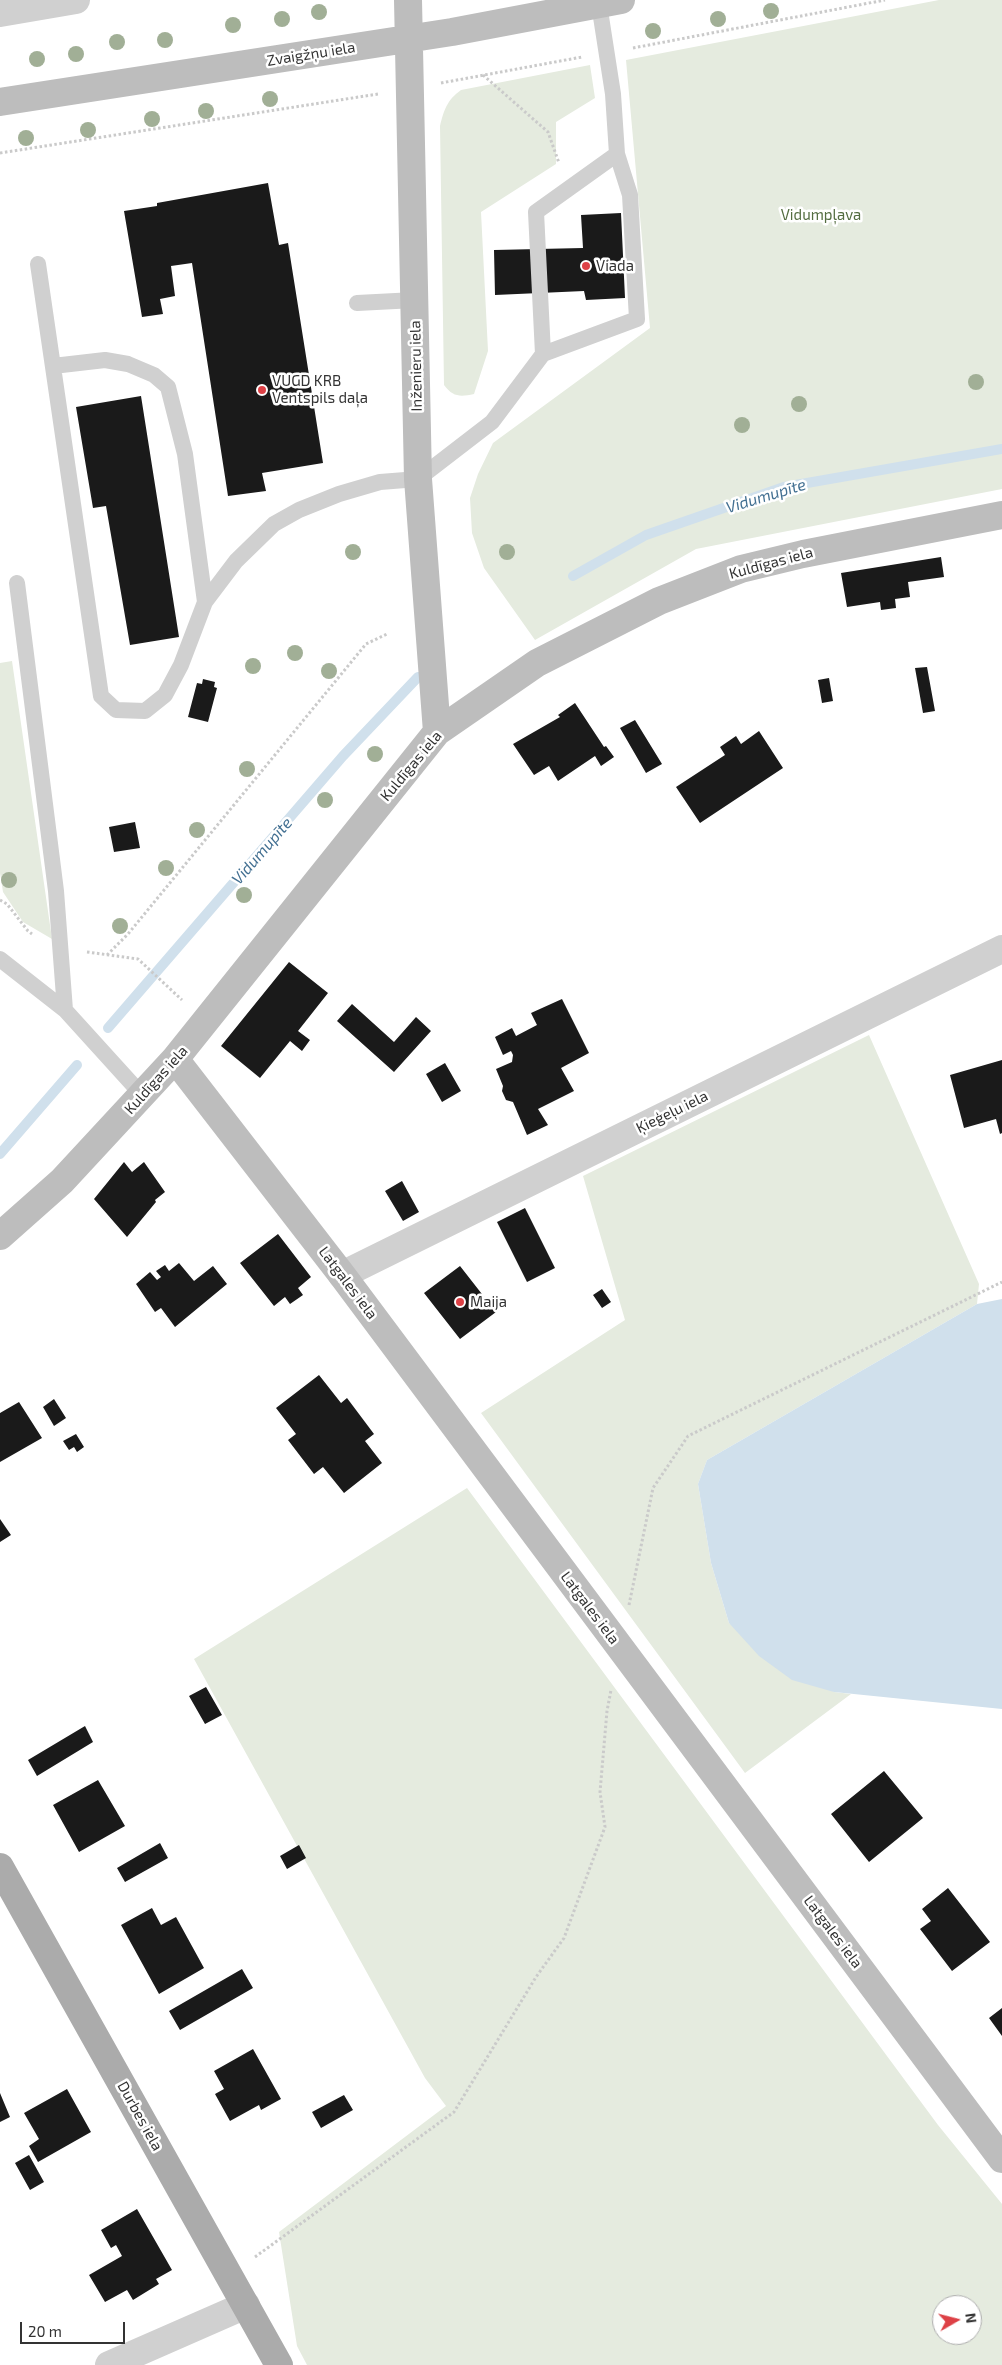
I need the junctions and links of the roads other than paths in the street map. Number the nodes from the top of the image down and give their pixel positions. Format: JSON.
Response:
{"nodes":[{"id":1,"x":76,"y":0,"type":"edge"},
{"id":2,"x":408,"y":0,"type":"edge"},
{"id":3,"x":610,"y":2,"type":"edge"},
{"id":4,"x":0,"y":13,"type":"edge"},
{"id":5,"x":409,"y":39,"type":"junction"},
{"id":6,"x":0,"y":102,"type":"edge"},
{"id":7,"x":617,"y":154,"type":"junction"},
{"id":8,"x":38,"y":264,"type":"dead end"},
{"id":9,"x":415,"y":300,"type":"junction"},
{"id":10,"x":357,"y":304,"type":"dead end"},
{"id":11,"x":543,"y":354,"type":"junction"},
{"id":12,"x":53,"y":366,"type":"junction"},
{"id":13,"x":418,"y":478,"type":"junction"},
{"id":14,"x":1002,"y":515,"type":"edge"},
{"id":15,"x":17,"y":583,"type":"dead end"},
{"id":16,"x":205,"y":602,"type":"junction"},
{"id":17,"x":437,"y":732,"type":"junction"},
{"id":18,"x":1002,"y":949,"type":"edge"},
{"id":19,"x":0,"y":958,"type":"edge"},
{"id":20,"x":65,"y":1010,"type":"junction"},
{"id":21,"x":175,"y":1059,"type":"junction"},
{"id":22,"x":143,"y":1096,"type":"junction"},
{"id":23,"x":0,"y":1236,"type":"edge"},
{"id":24,"x":342,"y":1275,"type":"junction"},
{"id":25,"x":3,"y":1881,"type":"edge"},
{"id":26,"x":1002,"y":2159,"type":"edge"},
{"id":27,"x":246,"y":2305,"type":"junction"},
{"id":28,"x":109,"y":2365,"type":"edge"},
{"id":29,"x":279,"y":2365,"type":"edge"}],
"edges":[{"from":1,"to":4,"type":"street"},
{"from":2,"to":5,"type":"street","name":"Inženieru iela"},
{"from":3,"to":5,"type":"street","name":"Zvaigžņu iela"},
{"from":3,"to":7,"type":"lane"},
{"from":5,"to":6,"type":"street","name":"Zvaigžņu iela"},
{"from":5,"to":9,"type":"street","name":"Inženieru iela"},
{"from":7,"to":11,"type":"lane"},
{"from":7,"to":11,"type":"lane"},
{"from":8,"to":12,"type":"lane"},
{"from":9,"to":10,"type":"lane"},
{"from":9,"to":13,"type":"street","name":"Inženieru iela"},
{"from":11,"to":13,"type":"lane"},
{"from":12,"to":16,"type":"lane"},
{"from":12,"to":16,"type":"lane"},
{"from":13,"to":16,"type":"lane"},
{"from":13,"to":17,"type":"street","name":"Inženieru iela"},
{"from":14,"to":17,"type":"street","name":"Kuldīgas iela"},
{"from":15,"to":20,"type":"lane"},
{"from":17,"to":21,"type":"street","name":"Kuldīgas iela"},
{"from":18,"to":24,"type":"street","name":"Ķieģeļu iela"},
{"from":19,"to":20,"type":"lane"},
{"from":20,"to":22,"type":"lane"},
{"from":21,"to":22,"type":"street","name":"Kuldīgas iela"},
{"from":21,"to":24,"type":"street","name":"Latgales iela"},
{"from":22,"to":23,"type":"street","name":"Kuldīgas iela"},
{"from":24,"to":26,"type":"street","name":"Latgales iela"},
{"from":25,"to":27,"type":"main road","name":"Durbes iela"},
{"from":27,"to":28,"type":"street"},
{"from":27,"to":29,"type":"main road","name":"Durbes iela"}]}
